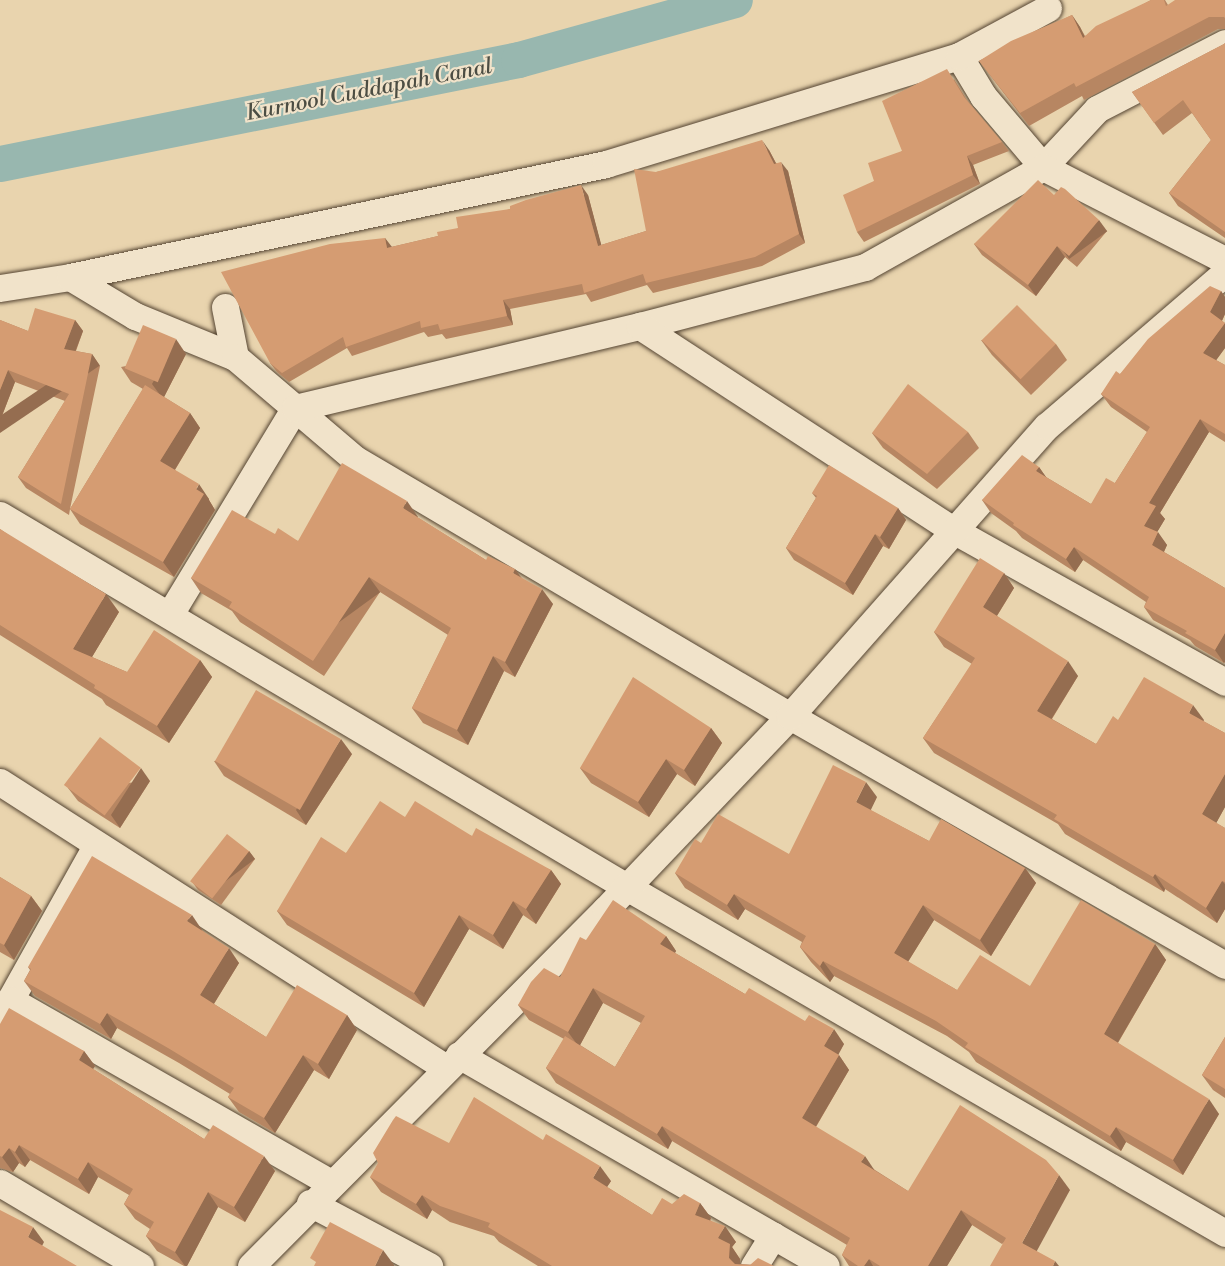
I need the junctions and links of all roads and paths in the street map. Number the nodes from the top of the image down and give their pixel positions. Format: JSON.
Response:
{"nodes":[{"id":1,"x":1048,"y":8,"type":"dead end"},
{"id":2,"x":1225,"y":43,"type":"edge"},
{"id":3,"x":958,"y":56,"type":"junction"},
{"id":4,"x":1043,"y":167,"type":"junction"},
{"id":5,"x":1225,"y":260,"type":"edge"},
{"id":6,"x":1225,"y":273,"type":"edge"},
{"id":7,"x":70,"y":277,"type":"junction"},
{"id":8,"x":0,"y":288,"type":"edge"},
{"id":9,"x":225,"y":308,"type":"dead end"},
{"id":10,"x":640,"y":326,"type":"junction"},
{"id":11,"x":235,"y":357,"type":"junction"},
{"id":12,"x":295,"y":408,"type":"junction"},
{"id":13,"x":0,"y":515,"type":"edge"},
{"id":14,"x":955,"y":531,"type":"junction"},
{"id":15,"x":170,"y":614,"type":"junction"},
{"id":16,"x":1225,"y":682,"type":"edge"},
{"id":17,"x":790,"y":716,"type":"junction"},
{"id":18,"x":0,"y":782,"type":"edge"},
{"id":19,"x":96,"y":846,"type":"junction"},
{"id":20,"x":625,"y":885,"type":"junction"},
{"id":21,"x":1225,"y":965,"type":"edge"},
{"id":22,"x":5,"y":1007,"type":"edge"},
{"id":23,"x":452,"y":1061,"type":"junction"},
{"id":24,"x":331,"y":1182,"type":"junction"},
{"id":25,"x":0,"y":1183,"type":"edge"},
{"id":26,"x":310,"y":1203,"type":"junction"},
{"id":27,"x":1225,"y":1233,"type":"edge"},
{"id":28,"x":773,"y":1236,"type":"junction"},
{"id":29,"x":140,"y":1266,"type":"edge"},
{"id":30,"x":250,"y":1266,"type":"edge"},
{"id":31,"x":429,"y":1266,"type":"edge"},
{"id":32,"x":754,"y":1266,"type":"edge"},
{"id":33,"x":826,"y":1266,"type":"edge"}],
"edges":[{"from":1,"to":3,"type":"street"},
{"from":2,"to":4,"type":"street"},
{"from":3,"to":4,"type":"street"},
{"from":3,"to":7,"type":"street"},
{"from":4,"to":5,"type":"street"},
{"from":4,"to":10,"type":"street"},
{"from":6,"to":14,"type":"street"},
{"from":7,"to":8,"type":"street"},
{"from":7,"to":11,"type":"street"},
{"from":9,"to":11,"type":"street"},
{"from":10,"to":12,"type":"street"},
{"from":10,"to":14,"type":"street"},
{"from":11,"to":12,"type":"street"},
{"from":12,"to":15,"type":"street"},
{"from":12,"to":17,"type":"street"},
{"from":13,"to":15,"type":"street"},
{"from":14,"to":16,"type":"street"},
{"from":14,"to":17,"type":"street"},
{"from":15,"to":20,"type":"street"},
{"from":17,"to":20,"type":"street"},
{"from":17,"to":21,"type":"street"},
{"from":18,"to":19,"type":"street"},
{"from":19,"to":22,"type":"street"},
{"from":19,"to":23,"type":"street"},
{"from":20,"to":23,"type":"street"},
{"from":20,"to":27,"type":"street"},
{"from":22,"to":24,"type":"street"},
{"from":23,"to":24,"type":"street"},
{"from":23,"to":28,"type":"street"},
{"from":24,"to":26,"type":"street"},
{"from":25,"to":29,"type":"street"},
{"from":26,"to":30,"type":"street"},
{"from":26,"to":31,"type":"street"},
{"from":28,"to":32,"type":"street"},
{"from":28,"to":33,"type":"street"}]}
